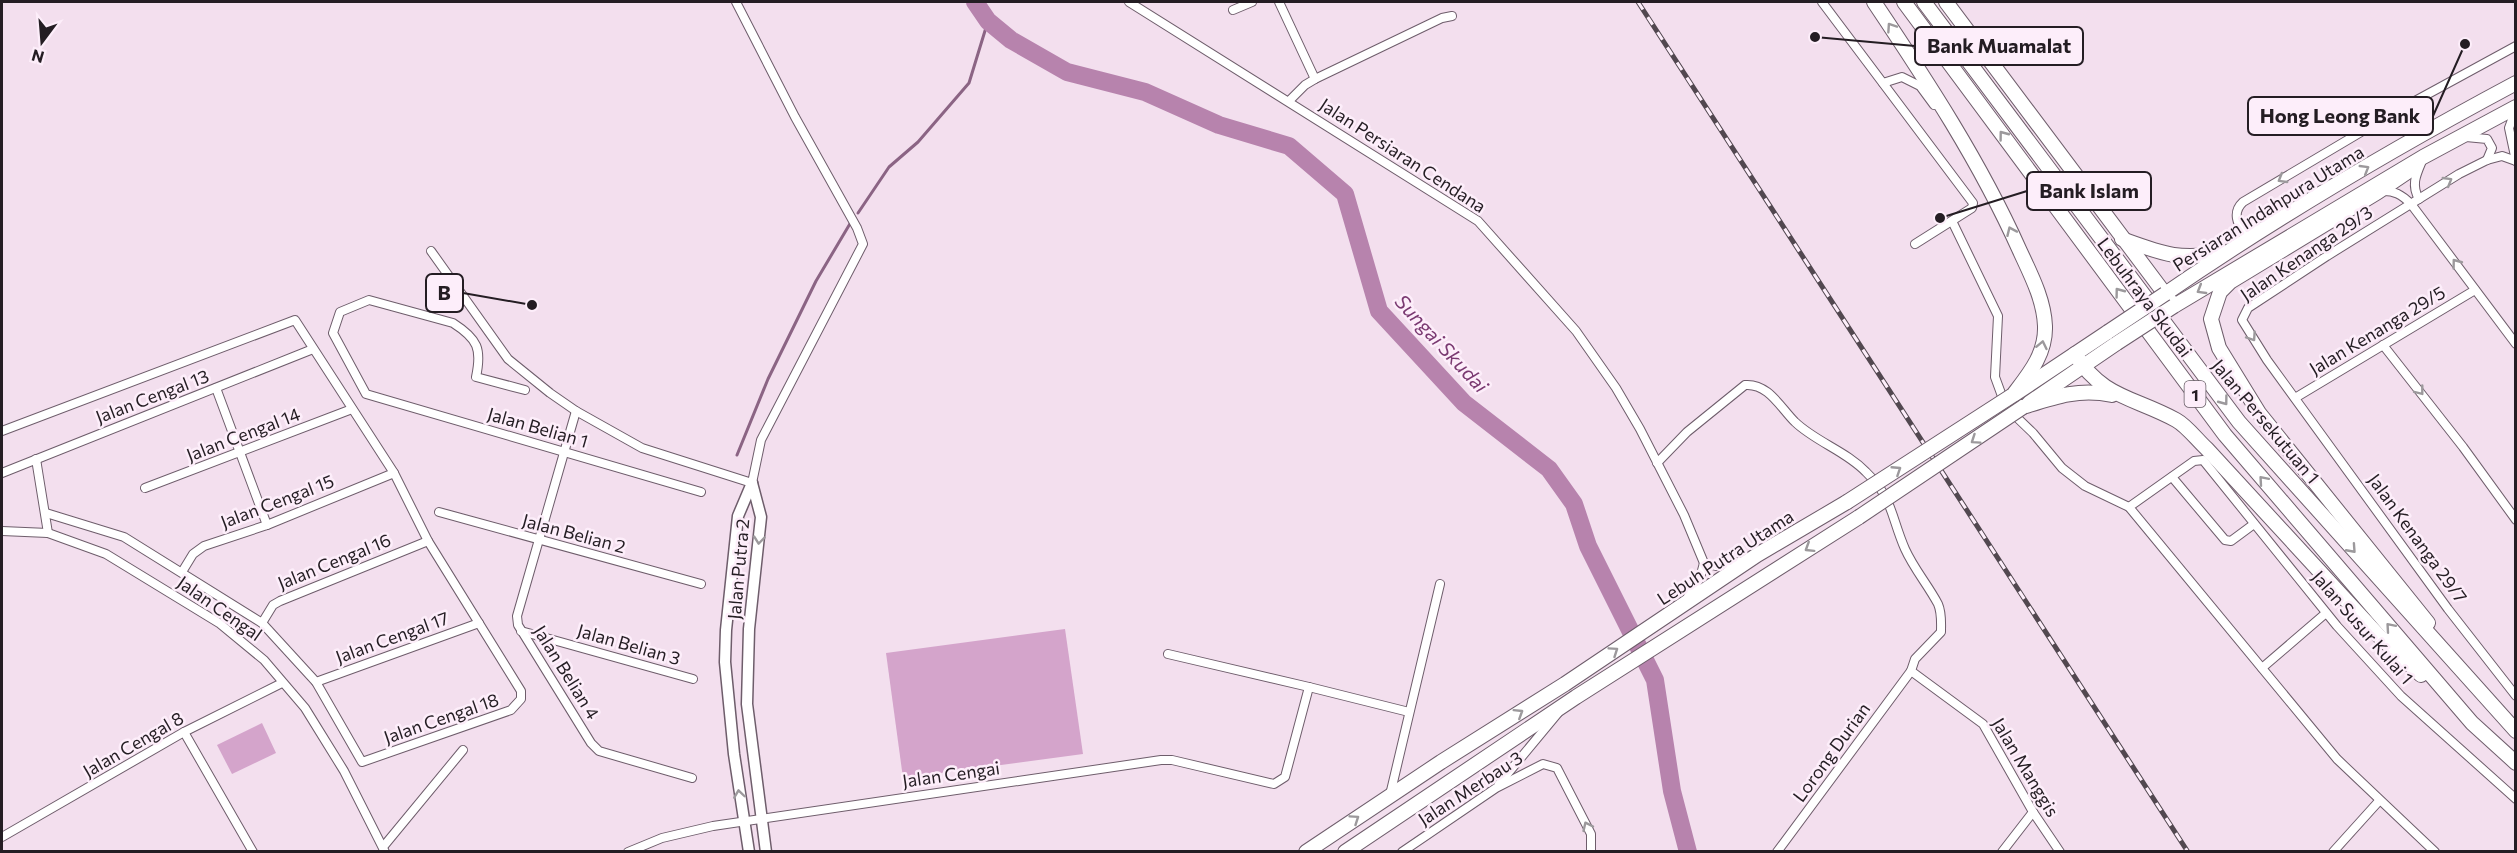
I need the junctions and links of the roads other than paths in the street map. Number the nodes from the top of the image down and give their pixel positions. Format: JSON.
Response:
{"nodes":[{"id":1,"x":736,"y":2,"type":"edge"},
{"id":2,"x":1129,"y":2,"type":"edge"},
{"id":3,"x":1252,"y":2,"type":"edge"},
{"id":4,"x":1279,"y":2,"type":"edge"},
{"id":5,"x":1822,"y":2,"type":"edge"},
{"id":6,"x":1874,"y":2,"type":"edge"},
{"id":7,"x":1904,"y":2,"type":"edge"},
{"id":8,"x":1924,"y":2,"type":"edge"},
{"id":9,"x":1946,"y":2,"type":"edge"},
{"id":10,"x":1233,"y":10,"type":"dead end"},
{"id":11,"x":1452,"y":16,"type":"dead end"},
{"id":12,"x":2516,"y":46,"type":"edge"},
{"id":13,"x":1315,"y":79,"type":"junction"},
{"id":14,"x":1883,"y":83,"type":"junction"},
{"id":15,"x":2516,"y":83,"type":"edge"},
{"id":16,"x":1289,"y":101,"type":"junction"},
{"id":17,"x":2516,"y":108,"type":"edge"},
{"id":18,"x":2461,"y":136,"type":"junction"},
{"id":19,"x":2418,"y":160,"type":"junction"},
{"id":20,"x":2487,"y":160,"type":"junction"},
{"id":21,"x":2516,"y":161,"type":"edge"},
{"id":22,"x":1975,"y":165,"type":"junction"},
{"id":23,"x":2378,"y":192,"type":"junction"},
{"id":24,"x":2415,"y":202,"type":"junction"},
{"id":25,"x":1952,"y":221,"type":"junction"},
{"id":26,"x":2122,"y":239,"type":"junction"},
{"id":27,"x":2247,"y":241,"type":"junction"},
{"id":28,"x":1915,"y":244,"type":"dead end"},
{"id":29,"x":431,"y":251,"type":"dead end"},
{"id":30,"x":2225,"y":253,"type":"junction"},
{"id":31,"x":2475,"y":290,"type":"junction"},
{"id":32,"x":2165,"y":294,"type":"junction"},
{"id":33,"x":2174,"y":306,"type":"junction"},
{"id":34,"x":2112,"y":338,"type":"junction"},
{"id":35,"x":2516,"y":344,"type":"edge"},
{"id":36,"x":2384,"y":345,"type":"junction"},
{"id":37,"x":314,"y":349,"type":"junction"},
{"id":38,"x":2075,"y":354,"type":"junction"},
{"id":39,"x":2083,"y":367,"type":"junction"},
{"id":40,"x":216,"y":388,"type":"junction"},
{"id":41,"x":525,"y":390,"type":"dead end"},
{"id":42,"x":2013,"y":395,"type":"junction"},
{"id":43,"x":2295,"y":398,"type":"junction"},
{"id":44,"x":2128,"y":399,"type":"junction"},
{"id":45,"x":2023,"y":407,"type":"junction"},
{"id":46,"x":352,"y":409,"type":"junction"},
{"id":47,"x":576,"y":411,"type":"junction"},
{"id":48,"x":2,"y":431,"type":"edge"},
{"id":49,"x":564,"y":452,"type":"junction"},
{"id":50,"x":240,"y":454,"type":"junction"},
{"id":51,"x":36,"y":459,"type":"junction"},
{"id":52,"x":1657,"y":463,"type":"junction"},
{"id":53,"x":2,"y":472,"type":"edge"},
{"id":54,"x":394,"y":473,"type":"junction"},
{"id":55,"x":2172,"y":477,"type":"junction"},
{"id":56,"x":752,"y":483,"type":"junction"},
{"id":57,"x":145,"y":489,"type":"dead end"},
{"id":58,"x":2234,"y":489,"type":"junction"},
{"id":59,"x":701,"y":492,"type":"dead end"},
{"id":60,"x":2129,"y":507,"type":"junction"},
{"id":61,"x":440,"y":512,"type":"dead end"},
{"id":62,"x":46,"y":513,"type":"junction"},
{"id":63,"x":2516,"y":520,"type":"edge"},
{"id":64,"x":2254,"y":524,"type":"junction"},
{"id":65,"x":267,"y":525,"type":"junction"},
{"id":66,"x":2,"y":531,"type":"edge"},
{"id":67,"x":48,"y":533,"type":"junction"},
{"id":68,"x":428,"y":541,"type":"junction"},
{"id":69,"x":538,"y":541,"type":"junction"},
{"id":70,"x":1757,"y":555,"type":"junction"},
{"id":71,"x":1704,"y":563,"type":"junction"},
{"id":72,"x":182,"y":572,"type":"junction"},
{"id":73,"x":1440,"y":584,"type":"dead end"},
{"id":74,"x":701,"y":585,"type":"dead end"},
{"id":75,"x":1677,"y":609,"type":"junction"},
{"id":76,"x":2326,"y":613,"type":"junction"},
{"id":77,"x":262,"y":623,"type":"junction"},
{"id":78,"x":479,"y":623,"type":"junction"},
{"id":79,"x":521,"y":631,"type":"junction"},
{"id":80,"x":1168,"y":654,"type":"dead end"},
{"id":81,"x":2262,"y":668,"type":"junction"},
{"id":82,"x":1911,"y":671,"type":"junction"},
{"id":83,"x":693,"y":679,"type":"dead end"},
{"id":84,"x":316,"y":681,"type":"junction"},
{"id":85,"x":282,"y":684,"type":"junction"},
{"id":86,"x":1309,"y":687,"type":"junction"},
{"id":87,"x":2515,"y":695,"type":"edge"},
{"id":88,"x":1564,"y":706,"type":"junction"},
{"id":89,"x":2491,"y":706,"type":"junction"},
{"id":90,"x":1409,"y":712,"type":"junction"},
{"id":91,"x":2472,"y":723,"type":"junction"},
{"id":92,"x":2516,"y":731,"type":"edge"},
{"id":93,"x":184,"y":732,"type":"junction"},
{"id":94,"x":463,"y":750,"type":"dead end"},
{"id":95,"x":2516,"y":763,"type":"edge"},
{"id":96,"x":692,"y":778,"type":"dead end"},
{"id":97,"x":1496,"y":788,"type":"junction"},
{"id":98,"x":1390,"y":796,"type":"junction"},
{"id":99,"x":2516,"y":799,"type":"edge"},
{"id":100,"x":2379,"y":801,"type":"junction"},
{"id":101,"x":2033,"y":812,"type":"junction"},
{"id":102,"x":760,"y":820,"type":"junction"},
{"id":103,"x":743,"y":822,"type":"junction"},
{"id":104,"x":2,"y":837,"type":"edge"},
{"id":105,"x":384,"y":849,"type":"edge"},
{"id":106,"x":253,"y":852,"type":"edge"},
{"id":107,"x":628,"y":852,"type":"edge"},
{"id":108,"x":749,"y":852,"type":"edge"},
{"id":109,"x":766,"y":852,"type":"edge"},
{"id":110,"x":1306,"y":852,"type":"edge"},
{"id":111,"x":1345,"y":852,"type":"edge"},
{"id":112,"x":1402,"y":852,"type":"edge"},
{"id":113,"x":1591,"y":852,"type":"edge"},
{"id":114,"x":1778,"y":852,"type":"edge"},
{"id":115,"x":2002,"y":852,"type":"edge"},
{"id":116,"x":2060,"y":852,"type":"edge"},
{"id":117,"x":2333,"y":852,"type":"edge"},
{"id":118,"x":2434,"y":852,"type":"edge"}],
"edges":[{"from":1,"to":56,"type":"street"},
{"from":2,"to":16,"type":"street","name":"Jalan Persiaran Cendana"},
{"from":3,"to":10,"type":"street"},
{"from":4,"to":13,"type":"street"},
{"from":5,"to":14,"type":"street"},
{"from":22,"to":6,"type":"main road","one_way":true},
{"from":91,"to":7,"type":"main road","name":"Lebuhraya Skudai","number":"1","one_way":true},
{"from":8,"to":89,"type":"main road","name":"Jalan Persekutuan 1","number":"1","one_way":true},
{"from":9,"to":26,"type":"main road"},
{"from":11,"to":13,"type":"street"},
{"from":12,"to":27,"type":"street","one_way":true},
{"from":13,"to":16,"type":"street"},
{"from":14,"to":22,"type":"street"},
{"from":14,"to":25,"type":"street"},
{"from":27,"to":15,"type":"main road","name":"Persiaran Indahpura Utama","one_way":true},
{"from":16,"to":52,"type":"street","name":"Jalan Persiaran Cendana"},
{"from":17,"to":18,"type":"main road","name":"Persiaran Indahpura Utama"},
{"from":17,"to":21,"type":"street"},
{"from":18,"to":19,"type":"main road","name":"Persiaran Indahpura Utama"},
{"from":18,"to":20,"type":"street"},
{"from":19,"to":23,"type":"main road"},
{"from":19,"to":24,"type":"street"},
{"from":19,"to":33,"type":"main road","name":"Persiaran Indahpura Utama","one_way":true},
{"from":20,"to":21,"type":"street"},
{"from":24,"to":20,"type":"street","name":"Jalan Kenanga 29/3","one_way":true},
{"from":42,"to":22,"type":"main road","one_way":true},
{"from":23,"to":24,"type":"street"},
{"from":23,"to":89,"type":"main road"},
{"from":31,"to":24,"type":"street","one_way":true},
{"from":24,"to":43,"type":"street","name":"Jalan Kenanga 29/3","one_way":true},
{"from":25,"to":28,"type":"street"},
{"from":25,"to":60,"type":"street"},
{"from":26,"to":30,"type":"main road"},
{"from":26,"to":32,"type":"main road"},
{"from":27,"to":30,"type":"main road","name":"Persiaran Indahpura Utama"},
{"from":29,"to":47,"type":"street"},
{"from":30,"to":32,"type":"main road","name":"Persiaran Indahpura Utama"},
{"from":31,"to":35,"type":"street"},
{"from":31,"to":36,"type":"street","name":"Jalan Kenanga 29/5"},
{"from":32,"to":33,"type":"main road"},
{"from":32,"to":34,"type":"main road","name":"Lebuh Putra Utama","bridge":true},
{"from":33,"to":34,"type":"main road","name":"Lebuh Putra Utama","bridge":true},
{"from":34,"to":38,"type":"main road","name":"Lebuh Putra Utama"},
{"from":34,"to":39,"type":"main road","name":"Lebuh Putra Utama"},
{"from":36,"to":43,"type":"street","name":"Jalan Kenanga 29/5"},
{"from":36,"to":63,"type":"street","one_way":true},
{"from":37,"to":40,"type":"street","name":"Jalan Cengal 13"},
{"from":37,"to":46,"type":"street"},
{"from":37,"to":48,"type":"street"},
{"from":38,"to":39,"type":"main road"},
{"from":38,"to":42,"type":"main road","name":"Lebuh Putra Utama"},
{"from":39,"to":44,"type":"main road"},
{"from":39,"to":45,"type":"main road","name":"Lebuh Putra Utama"},
{"from":40,"to":50,"type":"street"},
{"from":40,"to":51,"type":"street","name":"Jalan Cengal 13"},
{"from":41,"to":49,"type":"street","name":"Jalan Belian 1"},
{"from":70,"to":42,"type":"main road","name":"Lebuh Putra Utama","one_way":true,"bridge":true},
{"from":43,"to":87,"type":"street","name":"Jalan Kenanga 29/7"},
{"from":44,"to":45,"type":"main road"},
{"from":44,"to":58,"type":"main road"},
{"from":45,"to":88,"type":"main road","name":"Lebuh Putra Utama","one_way":true,"bridge":true},
{"from":46,"to":50,"type":"street","name":"Jalan Cengal 14"},
{"from":46,"to":54,"type":"street"},
{"from":47,"to":49,"type":"street","name":"Jalan Belian 4"},
{"from":47,"to":56,"type":"street"},
{"from":49,"to":59,"type":"street","name":"Jalan Belian 1"},
{"from":49,"to":69,"type":"street","name":"Jalan Belian 4"},
{"from":50,"to":57,"type":"street","name":"Jalan Cengal 14"},
{"from":50,"to":65,"type":"street"},
{"from":51,"to":53,"type":"street","name":"Jalan Cengal 13"},
{"from":51,"to":62,"type":"street"},
{"from":52,"to":71,"type":"street","name":"Jalan Persiaran Cendana"},
{"from":52,"to":82,"type":"street"},
{"from":54,"to":65,"type":"street","name":"Jalan Cengal 15"},
{"from":54,"to":68,"type":"street"},
{"from":55,"to":58,"type":"street","name":"Jalan Susur Kulai 1"},
{"from":55,"to":60,"type":"street"},
{"from":55,"to":64,"type":"street"},
{"from":56,"to":102,"type":"street","name":"Jalan Putra 2","one_way":true},
{"from":103,"to":56,"type":"street","name":"Jalan Putra 2","one_way":true},
{"from":58,"to":64,"type":"street","name":"Jalan Susur Kulai 1"},
{"from":58,"to":91,"type":"main road"},
{"from":60,"to":81,"type":"street"},
{"from":61,"to":69,"type":"street","name":"Jalan Belian 2"},
{"from":62,"to":67,"type":"street"},
{"from":62,"to":72,"type":"street"},
{"from":64,"to":76,"type":"street","name":"Jalan Susur Kulai 1"},
{"from":65,"to":72,"type":"street","name":"Jalan Cengal 15"},
{"from":66,"to":67,"type":"street"},
{"from":67,"to":85,"type":"street","name":"Jalan Cengal"},
{"from":68,"to":77,"type":"street","name":"Jalan Cengal 16"},
{"from":68,"to":78,"type":"street"},
{"from":69,"to":74,"type":"street","name":"Jalan Belian 2"},
{"from":69,"to":79,"type":"street","name":"Jalan Belian 4"},
{"from":70,"to":71,"type":"street"},
{"from":70,"to":75,"type":"main road","name":"Lebuh Putra Utama"},
{"from":71,"to":75,"type":"street"},
{"from":72,"to":77,"type":"street"},
{"from":73,"to":90,"type":"street"},
{"from":98,"to":75,"type":"main road","name":"Lebuh Putra Utama","one_way":true},
{"from":76,"to":81,"type":"street"},
{"from":76,"to":99,"type":"street","name":"Jalan Susur Kulai 1"},
{"from":77,"to":84,"type":"street"},
{"from":78,"to":84,"type":"street","name":"Jalan Cengal 17"},
{"from":78,"to":84,"type":"street","name":"Jalan Cengal 18"},
{"from":79,"to":83,"type":"street","name":"Jalan Belian 3"},
{"from":79,"to":96,"type":"street","name":"Jalan Belian 4"},
{"from":80,"to":86,"type":"street"},
{"from":81,"to":100,"type":"street"},
{"from":82,"to":101,"type":"street","name":"Jalan Manggis"},
{"from":82,"to":114,"type":"street","name":"Lorong Durian"},
{"from":85,"to":93,"type":"street","name":"Jalan Cengal 8"},
{"from":85,"to":105,"type":"street","name":"Jalan Cengal"},
{"from":86,"to":90,"type":"street"},
{"from":86,"to":102,"type":"street","name":"Jalan Cengai"},
{"from":88,"to":97,"type":"street"},
{"from":88,"to":111,"type":"main road","name":"Lebuh Putra Utama"},
{"from":89,"to":92,"type":"main road","name":"Jalan Persekutuan 1","number":"1"},
{"from":90,"to":98,"type":"street"},
{"from":91,"to":95,"type":"main road","name":"Lebuhraya Skudai","number":"1"},
{"from":93,"to":104,"type":"street","name":"Jalan Cengal 8"},
{"from":93,"to":106,"type":"street"},
{"from":94,"to":105,"type":"street"},
{"from":97,"to":112,"type":"street","name":"Jalan Merbau 3"},
{"from":113,"to":97,"type":"street","name":"Jalan Merbau 3","one_way":true},
{"from":110,"to":98,"type":"main road","name":"Lebuh Putra Utama","one_way":true},
{"from":100,"to":117,"type":"street"},
{"from":100,"to":118,"type":"street"},
{"from":101,"to":115,"type":"street"},
{"from":101,"to":116,"type":"street","name":"Jalan Manggis"},
{"from":102,"to":103,"type":"street","name":"Jalan Cengai"},
{"from":102,"to":109,"type":"street","name":"Jalan Putra 2"},
{"from":103,"to":107,"type":"street","name":"Jalan Cengai"},
{"from":103,"to":108,"type":"street","name":"Jalan Putra 2"}]}
